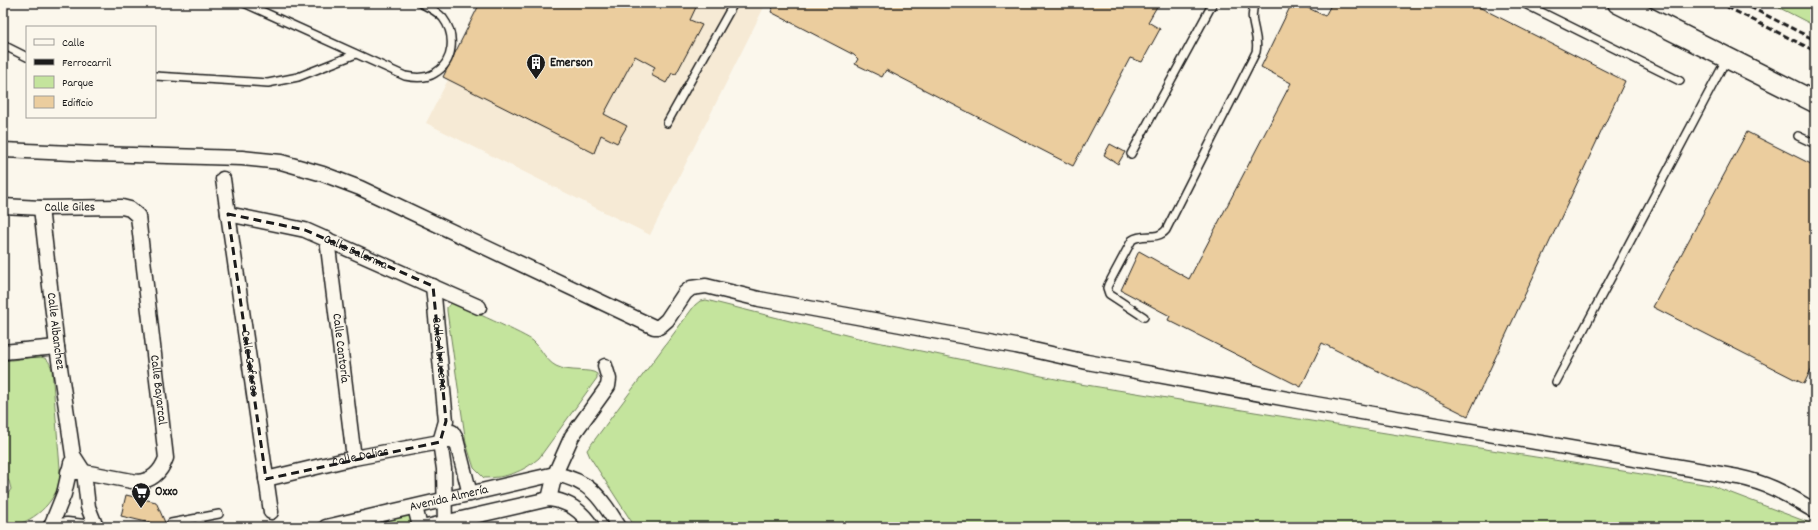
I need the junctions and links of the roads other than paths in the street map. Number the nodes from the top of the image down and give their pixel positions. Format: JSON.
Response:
{"nodes":[{"id":1,"x":244,"y":3,"type":"edge"},
{"id":2,"x":420,"y":3,"type":"edge"},
{"id":3,"x":734,"y":3,"type":"edge"},
{"id":4,"x":1213,"y":3,"type":"edge"},
{"id":5,"x":1255,"y":3,"type":"edge"},
{"id":6,"x":1523,"y":3,"type":"edge"},
{"id":7,"x":1618,"y":3,"type":"edge"},
{"id":8,"x":3,"y":45,"type":"edge"},
{"id":9,"x":356,"y":54,"type":"junction"},
{"id":10,"x":26,"y":56,"type":"edge"},
{"id":11,"x":1727,"y":58,"type":"junction"},
{"id":12,"x":156,"y":76,"type":"edge"},
{"id":13,"x":1680,"y":80,"type":"dead end"},
{"id":14,"x":1815,"y":102,"type":"edge"},
{"id":15,"x":667,"y":122,"type":"dead end"},
{"id":16,"x":1798,"y":136,"type":"dead end"},
{"id":17,"x":1815,"y":144,"type":"edge"},
{"id":18,"x":3,"y":150,"type":"edge"},
{"id":19,"x":1131,"y":154,"type":"dead end"},
{"id":20,"x":224,"y":180,"type":"dead end"},
{"id":21,"x":3,"y":206,"type":"edge"},
{"id":22,"x":41,"y":208,"type":"junction"},
{"id":23,"x":135,"y":212,"type":"joint"},
{"id":24,"x":228,"y":214,"type":"junction"},
{"id":25,"x":327,"y":239,"type":"junction"},
{"id":26,"x":433,"y":286,"type":"junction"},
{"id":27,"x":479,"y":306,"type":"dead end"},
{"id":28,"x":1144,"y":317,"type":"dead end"},
{"id":29,"x":57,"y":347,"type":"junction"},
{"id":30,"x":3,"y":352,"type":"edge"},
{"id":31,"x":605,"y":366,"type":"dead end"},
{"id":32,"x":1556,"y":382,"type":"dead end"},
{"id":33,"x":446,"y":421,"type":"junction"},
{"id":34,"x":456,"y":440,"type":"junction"},
{"id":35,"x":440,"y":442,"type":"junction"},
{"id":36,"x":73,"y":455,"type":"junction"},
{"id":37,"x":354,"y":458,"type":"junction"},
{"id":38,"x":68,"y":472,"type":"junction"},
{"id":39,"x":84,"y":472,"type":"junction"},
{"id":40,"x":555,"y":474,"type":"junction"},
{"id":41,"x":266,"y":479,"type":"junction"},
{"id":42,"x":470,"y":494,"type":"junction"},
{"id":43,"x":445,"y":499,"type":"junction"},
{"id":44,"x":549,"y":499,"type":"junction"},
{"id":45,"x":415,"y":507,"type":"junction"},
{"id":46,"x":1815,"y":511,"type":"edge"},
{"id":47,"x":270,"y":512,"type":"dead end"},
{"id":48,"x":219,"y":514,"type":"dead end"},
{"id":49,"x":199,"y":517,"type":"junction"},
{"id":50,"x":171,"y":523,"type":"dead end"},
{"id":51,"x":445,"y":525,"type":"edge"},
{"id":52,"x":51,"y":527,"type":"edge"},
{"id":53,"x":84,"y":527,"type":"edge"},
{"id":54,"x":96,"y":527,"type":"edge"},
{"id":55,"x":201,"y":527,"type":"edge"},
{"id":56,"x":326,"y":527,"type":"edge"},
{"id":57,"x":420,"y":527,"type":"edge"},
{"id":58,"x":426,"y":527,"type":"edge"},
{"id":59,"x":592,"y":527,"type":"edge"},
{"id":60,"x":619,"y":527,"type":"edge"}],
"edges":[{"from":1,"to":9,"type":"lane"},
{"from":2,"to":9,"type":"lane"},
{"from":3,"to":15,"type":"lane"},
{"from":4,"to":19,"type":"lane"},
{"from":5,"to":28,"type":"lane"},
{"from":6,"to":13,"type":"lane"},
{"from":7,"to":11,"type":"street"},
{"from":8,"to":10,"type":"lane"},
{"from":9,"to":12,"type":"lane"},
{"from":11,"to":14,"type":"street"},
{"from":11,"to":32,"type":"lane"},
{"from":16,"to":17,"type":"lane"},
{"from":18,"to":46,"type":"street"},
{"from":20,"to":24,"type":"street","name":"Calle Gafares"},
{"from":21,"to":22,"type":"street","name":"Calle Giles"},
{"from":22,"to":23,"type":"street","name":"Calle Giles"},
{"from":22,"to":29,"type":"street","name":"Calle Albanchez"},
{"from":23,"to":39,"type":"street","name":"Calle Bayarcal"},
{"from":24,"to":25,"type":"street","name":"Calle Balerma"},
{"from":24,"to":41,"type":"street","name":"Calle Gafares"},
{"from":25,"to":26,"type":"street","name":"Calle Balerma"},
{"from":25,"to":37,"type":"street","name":"Calle Cantoría"},
{"from":26,"to":27,"type":"street","name":"Calle Balerma"},
{"from":26,"to":33,"type":"street","name":"Calle Abrucena"},
{"from":29,"to":30,"type":"street"},
{"from":29,"to":36,"type":"street","name":"Calle Albanchez"},
{"from":31,"to":40,"type":"street"},
{"from":33,"to":34,"type":"street","name":"Calle Abrucena"},
{"from":33,"to":35,"type":"street","name":"Calle Abrucena"},
{"from":34,"to":35,"type":"street","name":"Calle Dalias"},
{"from":34,"to":42,"type":"street","name":"Calle Abrucena"},
{"from":35,"to":37,"type":"street","name":"Calle Dalias"},
{"from":35,"to":43,"type":"street","name":"Calle Abrucena"},
{"from":36,"to":38,"type":"street","name":"Calle Albanchez"},
{"from":36,"to":39,"type":"street","name":"Calle Albanchez"},
{"from":37,"to":41,"type":"street","name":"Calle Dalias"},
{"from":38,"to":39,"type":"street","name":"Calle Bayarcal"},
{"from":38,"to":52,"type":"street","name":"Calle Albanchez"},
{"from":39,"to":54,"type":"street","name":"Calle Albanchez"},
{"from":40,"to":42,"type":"street","name":"Avenida Almería"},
{"from":40,"to":44,"type":"street"},
{"from":40,"to":60,"type":"street","name":"Avenida Almería"},
{"from":41,"to":47,"type":"street","name":"Calle Gafares"},
{"from":42,"to":43,"type":"street","name":"Avenida Almería"},
{"from":43,"to":45,"type":"street","name":"Avenida Almería"},
{"from":43,"to":51,"type":"street","name":"Calle Abrucena"},
{"from":44,"to":51,"type":"street","name":"Avenida Almería"},
{"from":44,"to":59,"type":"street","name":"Avenida Almería"},
{"from":45,"to":56,"type":"street","name":"Avenida Almería"},
{"from":45,"to":57,"type":"street"},
{"from":48,"to":49,"type":"lane"},
{"from":49,"to":50,"type":"lane"},
{"from":49,"to":55,"type":"lane"},
{"from":51,"to":58,"type":"street","name":"Avenida Almería"},
{"from":52,"to":53,"type":"street"}]}
